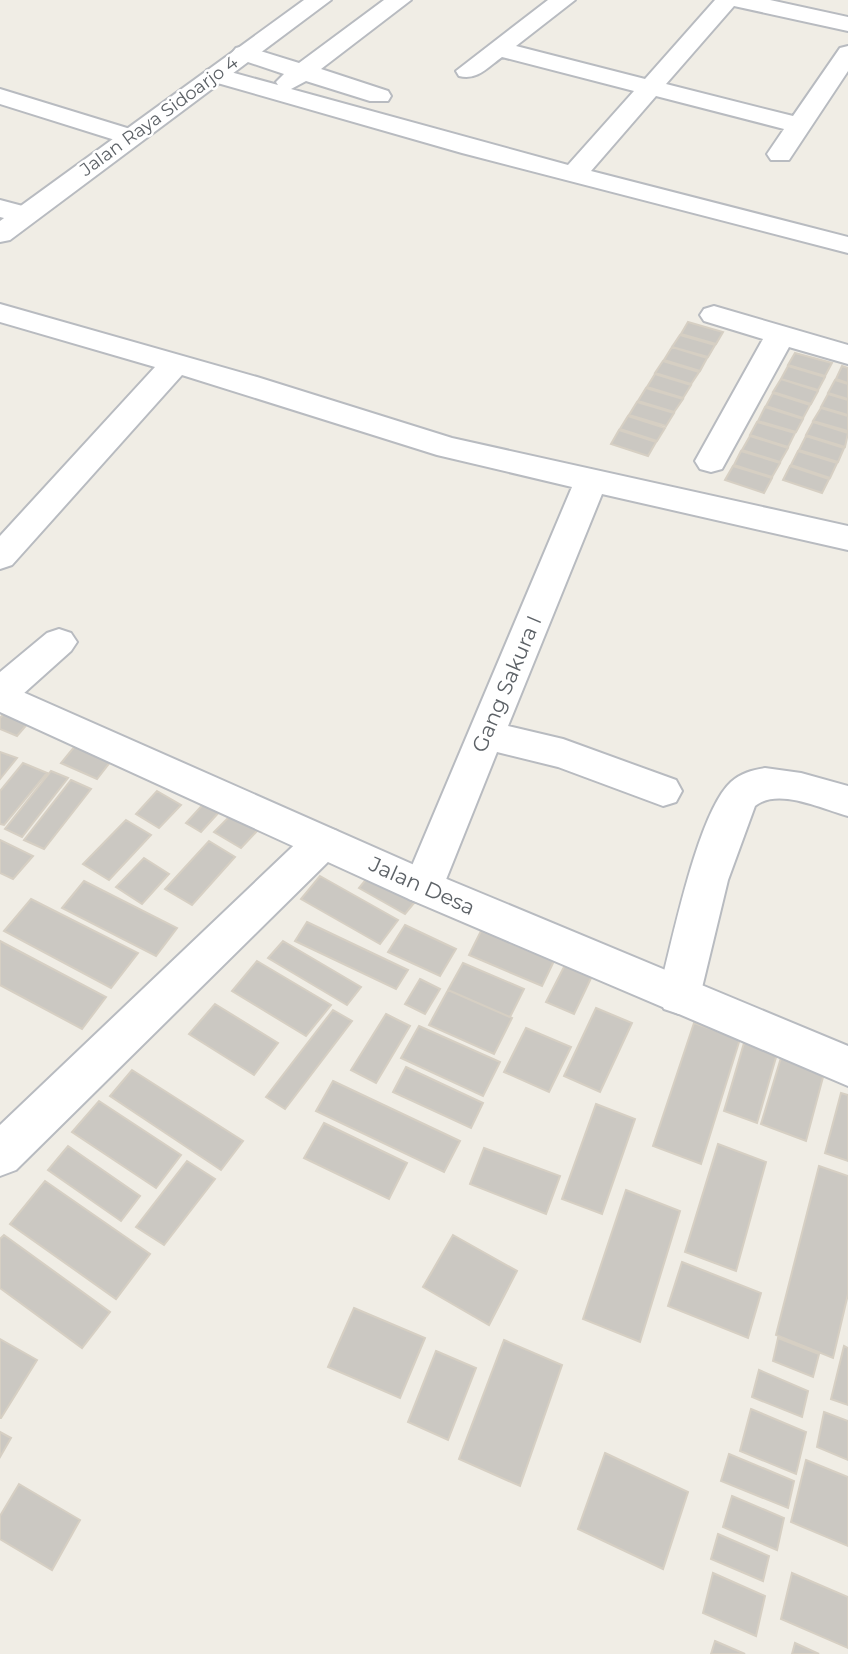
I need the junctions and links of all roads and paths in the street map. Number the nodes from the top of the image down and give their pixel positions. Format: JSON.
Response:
{"nodes":[{"id":1,"x":319,"y":0,"type":"edge"},
{"id":2,"x":399,"y":0,"type":"edge"},
{"id":3,"x":564,"y":0,"type":"edge"},
{"id":4,"x":727,"y":0,"type":"edge"},
{"id":5,"x":738,"y":0,"type":"edge"},
{"id":6,"x":848,"y":24,"type":"edge"},
{"id":7,"x":498,"y":49,"type":"junction"},
{"id":8,"x":848,"y":53,"type":"edge"},
{"id":9,"x":244,"y":54,"type":"junction"},
{"id":10,"x":303,"y":71,"type":"junction"},
{"id":11,"x":468,"y":71,"type":"dead end"},
{"id":12,"x":216,"y":75,"type":"junction"},
{"id":13,"x":651,"y":87,"type":"junction"},
{"id":14,"x":274,"y":93,"type":"junction"},
{"id":15,"x":0,"y":96,"type":"edge"},
{"id":16,"x":799,"y":125,"type":"junction"},
{"id":17,"x":131,"y":137,"type":"junction"},
{"id":18,"x":780,"y":154,"type":"dead end"},
{"id":19,"x":582,"y":164,"type":"junction"},
{"id":20,"x":12,"y":211,"type":"edge"},
{"id":21,"x":848,"y":223,"type":"edge"},
{"id":22,"x":0,"y":234,"type":"edge"},
{"id":23,"x":848,"y":245,"type":"edge"},
{"id":24,"x":0,"y":313,"type":"edge"},
{"id":25,"x":715,"y":315,"type":"dead end"},
{"id":26,"x":781,"y":334,"type":"junction"},
{"id":27,"x":848,"y":355,"type":"edge"},
{"id":28,"x":175,"y":363,"type":"junction"},
{"id":29,"x":711,"y":461,"type":"dead end"},
{"id":30,"x":591,"y":481,"type":"junction"},
{"id":31,"x":848,"y":538,"type":"edge"},
{"id":32,"x":0,"y":557,"type":"edge"},
{"id":33,"x":56,"y":645,"type":"dead end"},
{"id":34,"x":7,"y":689,"type":"edge"},
{"id":35,"x":485,"y":735,"type":"junction"},
{"id":36,"x":663,"y":791,"type":"dead end"},
{"id":37,"x":848,"y":801,"type":"edge"},
{"id":38,"x":323,"y":842,"type":"junction"},
{"id":39,"x":431,"y":870,"type":"junction"},
{"id":40,"x":684,"y":981,"type":"junction"},
{"id":41,"x":848,"y":1066,"type":"edge"},
{"id":42,"x":0,"y":1155,"type":"edge"}],
"edges":[{"from":1,"to":9,"type":"street","name":"Jalan Raya Sidoarjo 4"},
{"from":2,"to":10,"type":"street"},
{"from":3,"to":7,"type":"street"},
{"from":4,"to":13,"type":"street"},
{"from":5,"to":6,"type":"street"},
{"from":7,"to":11,"type":"street"},
{"from":7,"to":13,"type":"street"},
{"from":8,"to":16,"type":"street"},
{"from":9,"to":10,"type":"street"},
{"from":9,"to":12,"type":"street","name":"Jalan Raya Sidoarjo 4"},
{"from":10,"to":14,"type":"street"},
{"from":10,"to":19,"type":"street"},
{"from":12,"to":14,"type":"street"},
{"from":12,"to":17,"type":"street","name":"Jalan Raya Sidoarjo 4"},
{"from":13,"to":16,"type":"street"},
{"from":13,"to":19,"type":"street"},
{"from":14,"to":19,"type":"street"},
{"from":15,"to":17,"type":"street"},
{"from":16,"to":18,"type":"street"},
{"from":17,"to":20,"type":"street","name":"Jalan Raya Sidoarjo 4"},
{"from":19,"to":21,"type":"street"},
{"from":19,"to":23,"type":"street"},
{"from":20,"to":22,"type":"street","name":"Jalan Raya Sidoarjo 4"},
{"from":24,"to":28,"type":"street"},
{"from":25,"to":26,"type":"street"},
{"from":26,"to":27,"type":"street"},
{"from":26,"to":29,"type":"street"},
{"from":28,"to":30,"type":"street"},
{"from":28,"to":32,"type":"street"},
{"from":30,"to":31,"type":"street"},
{"from":30,"to":35,"type":"street","name":"Gang Sakura I"},
{"from":33,"to":34,"type":"street"},
{"from":34,"to":38,"type":"street","name":"Jalan Desa"},
{"from":35,"to":36,"type":"street"},
{"from":35,"to":39,"type":"street","name":"Gang Sakura I"},
{"from":37,"to":40,"type":"street"},
{"from":38,"to":39,"type":"street","name":"Jalan Desa"},
{"from":38,"to":42,"type":"street"},
{"from":39,"to":40,"type":"street","name":"Jalan Desa"},
{"from":40,"to":41,"type":"street","name":"Jalan Desa"}]}
